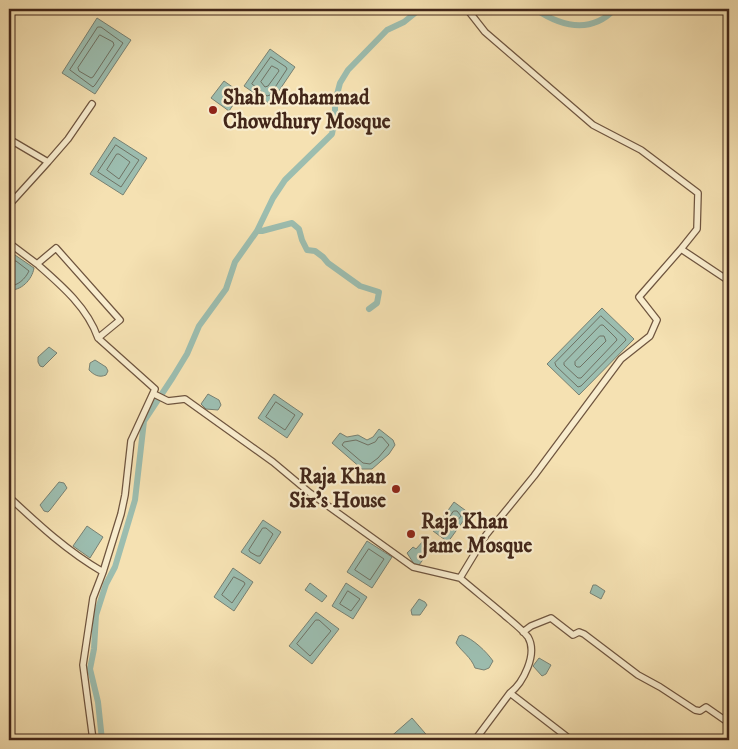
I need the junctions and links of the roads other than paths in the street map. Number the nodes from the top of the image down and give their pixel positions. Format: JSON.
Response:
{"nodes":[{"id":1,"x":467,"y":9,"type":"edge"},
{"id":2,"x":92,"y":104,"type":"dead end"},
{"id":3,"x":9,"y":139,"type":"edge"},
{"id":4,"x":48,"y":162,"type":"junction"},
{"id":5,"x":9,"y":205,"type":"edge"},
{"id":6,"x":10,"y":244,"type":"edge"},
{"id":7,"x":681,"y":249,"type":"junction"},
{"id":8,"x":36,"y":264,"type":"junction"},
{"id":9,"x":729,"y":281,"type":"edge"},
{"id":10,"x":98,"y":338,"type":"junction"},
{"id":11,"x":154,"y":394,"type":"junction"},
{"id":12,"x":9,"y":497,"type":"edge"},
{"id":13,"x":103,"y":572,"type":"junction"},
{"id":14,"x":460,"y":578,"type":"junction"},
{"id":15,"x":523,"y":632,"type":"junction"},
{"id":16,"x":510,"y":693,"type":"junction"},
{"id":17,"x":729,"y":723,"type":"edge"},
{"id":18,"x":94,"y":740,"type":"edge"},
{"id":19,"x":475,"y":740,"type":"edge"},
{"id":20,"x":570,"y":740,"type":"edge"}],
"edges":[{"from":1,"to":7,"type":"street"},
{"from":2,"to":4,"type":"street"},
{"from":3,"to":4,"type":"street"},
{"from":4,"to":5,"type":"street"},
{"from":6,"to":8,"type":"street"},
{"from":7,"to":9,"type":"street"},
{"from":7,"to":14,"type":"street"},
{"from":8,"to":10,"type":"street"},
{"from":8,"to":10,"type":"street"},
{"from":10,"to":11,"type":"street"},
{"from":11,"to":13,"type":"street"},
{"from":11,"to":14,"type":"street"},
{"from":12,"to":13,"type":"street"},
{"from":13,"to":18,"type":"street"},
{"from":14,"to":15,"type":"street"},
{"from":15,"to":16,"type":"street"},
{"from":15,"to":17,"type":"street"},
{"from":16,"to":19,"type":"street"},
{"from":16,"to":20,"type":"street"}]}
